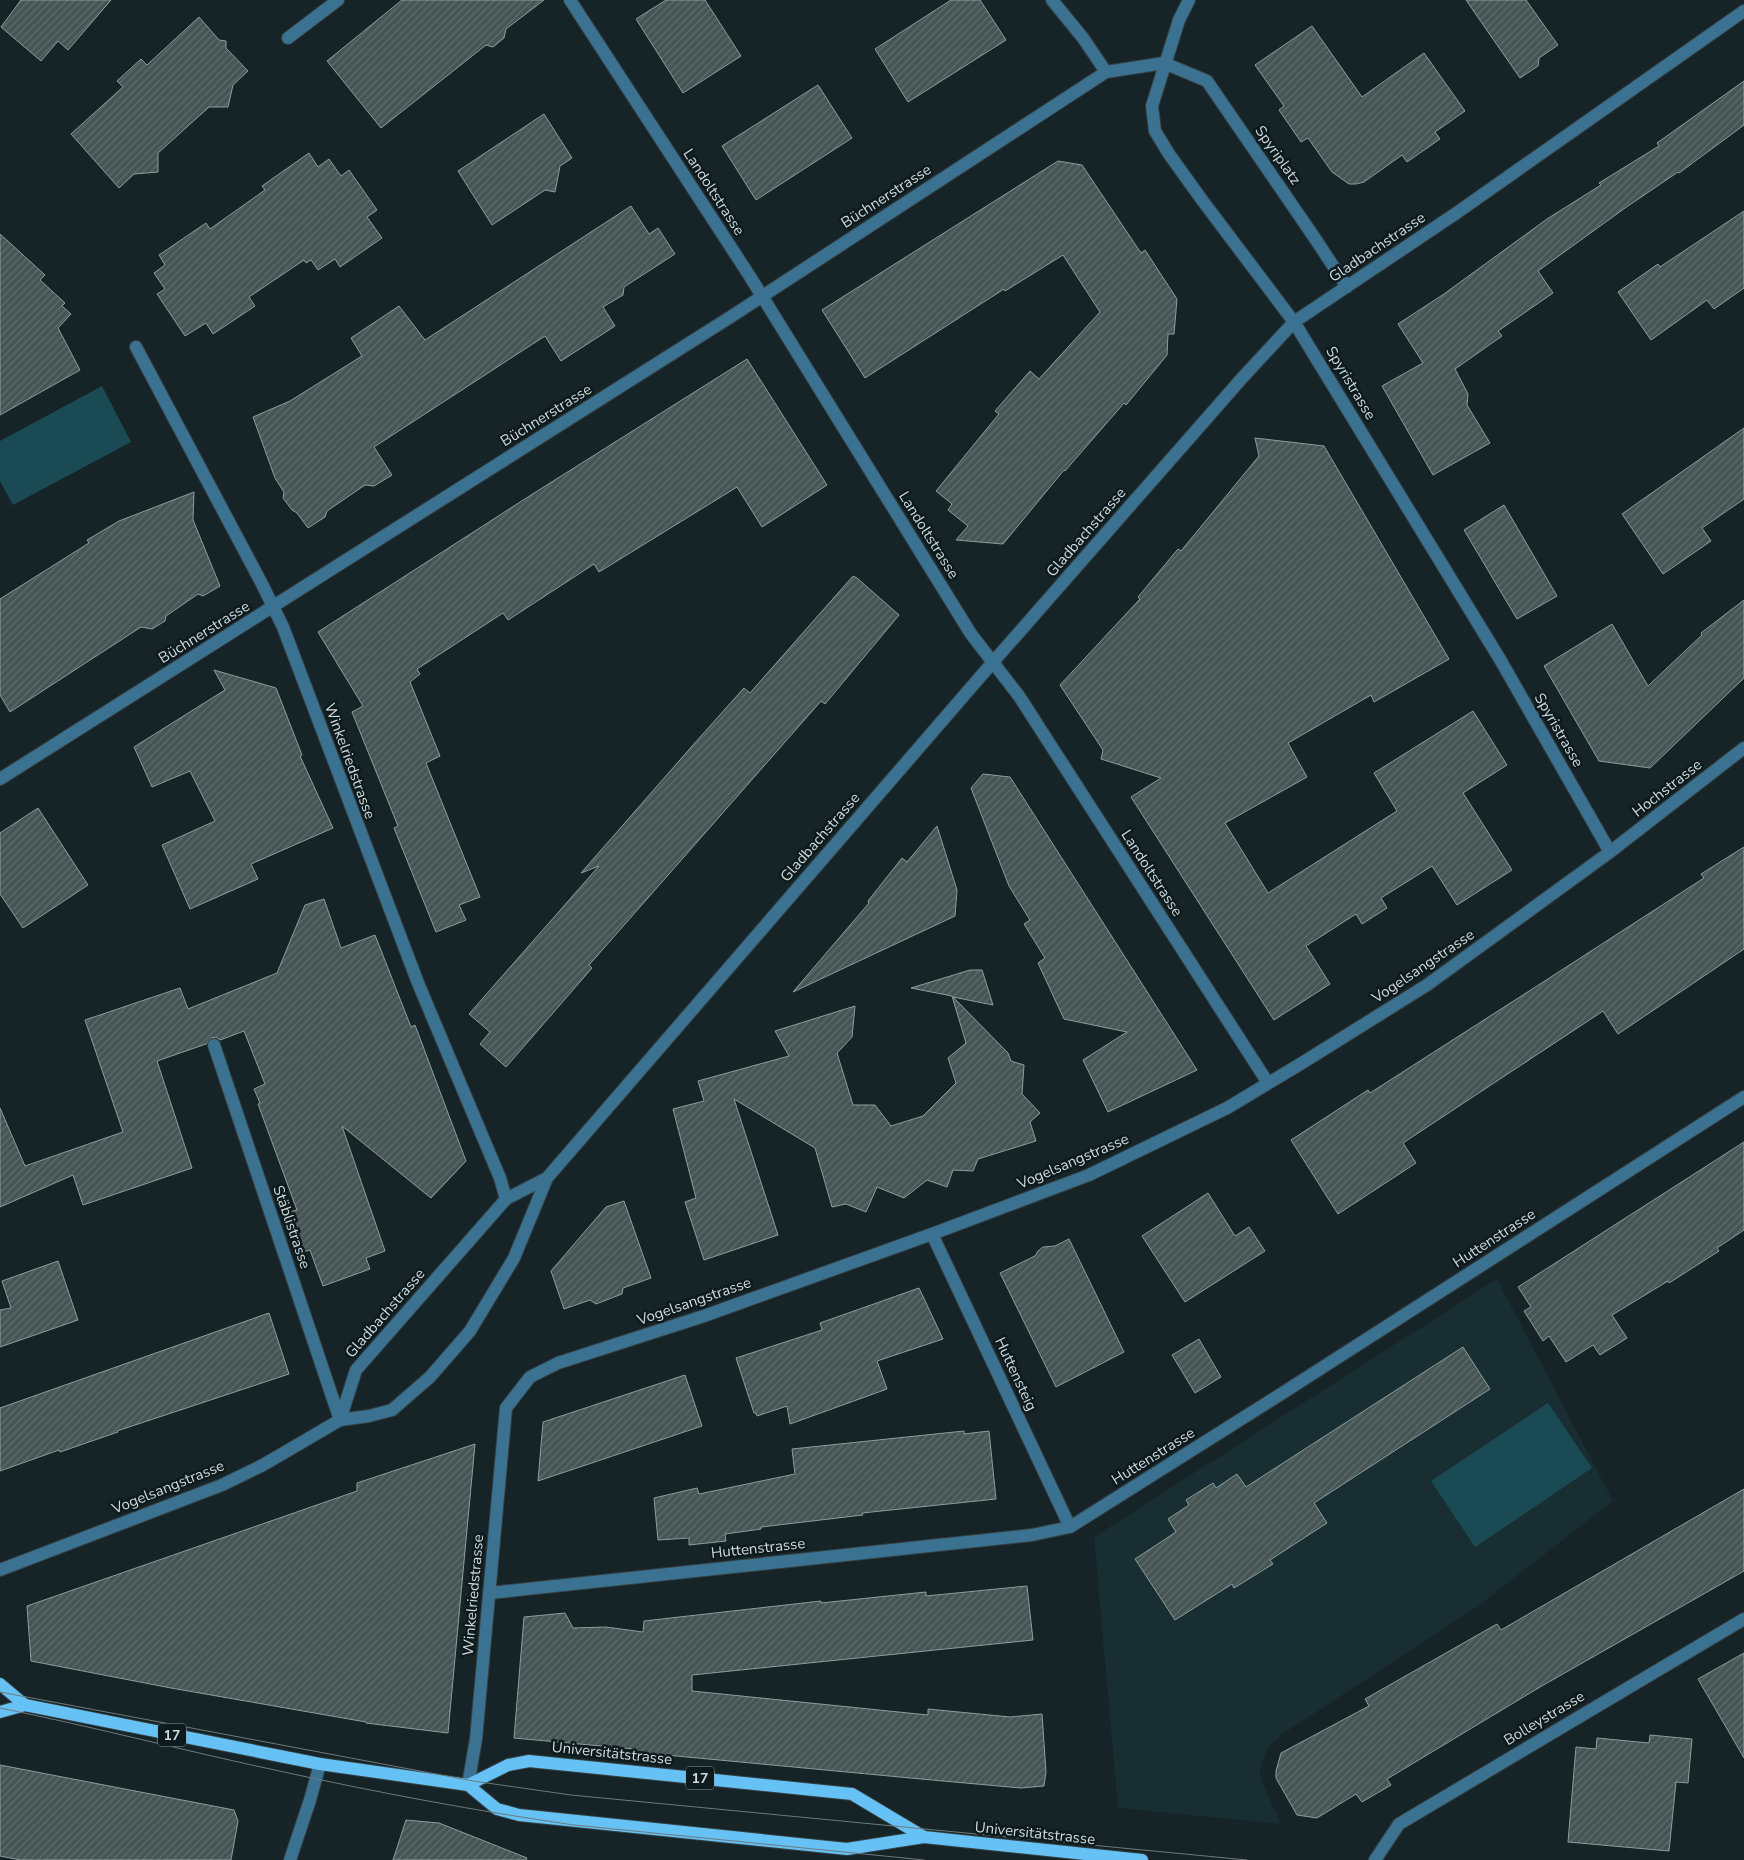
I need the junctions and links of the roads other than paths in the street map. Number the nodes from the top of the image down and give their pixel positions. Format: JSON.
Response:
{"nodes":[{"id":1,"x":338,"y":0,"type":"edge"},
{"id":2,"x":570,"y":0,"type":"edge"},
{"id":3,"x":1052,"y":0,"type":"edge"},
{"id":4,"x":1189,"y":0,"type":"edge"},
{"id":5,"x":1744,"y":11,"type":"edge"},
{"id":6,"x":288,"y":38,"type":"dead end"},
{"id":7,"x":1164,"y":63,"type":"junction"},
{"id":8,"x":1106,"y":72,"type":"junction"},
{"id":9,"x":1347,"y":287,"type":"junction"},
{"id":10,"x":762,"y":296,"type":"junction"},
{"id":11,"x":1294,"y":322,"type":"junction"},
{"id":12,"x":136,"y":347,"type":"dead end"},
{"id":13,"x":274,"y":607,"type":"junction"},
{"id":14,"x":993,"y":662,"type":"junction"},
{"id":15,"x":1744,"y":748,"type":"edge"},
{"id":16,"x":0,"y":779,"type":"edge"},
{"id":17,"x":1610,"y":852,"type":"junction"},
{"id":18,"x":214,"y":1045,"type":"dead end"},
{"id":19,"x":1268,"y":1083,"type":"junction"},
{"id":20,"x":1744,"y":1097,"type":"edge"},
{"id":21,"x":547,"y":1178,"type":"junction"},
{"id":22,"x":506,"y":1199,"type":"junction"},
{"id":23,"x":932,"y":1234,"type":"junction"},
{"id":24,"x":506,"y":1408,"type":"joint"},
{"id":25,"x":340,"y":1420,"type":"junction"},
{"id":26,"x":1070,"y":1527,"type":"junction"},
{"id":27,"x":0,"y":1570,"type":"edge"},
{"id":28,"x":490,"y":1593,"type":"junction"},
{"id":29,"x":1744,"y":1619,"type":"edge"},
{"id":30,"x":0,"y":1684,"type":"edge"},
{"id":31,"x":25,"y":1704,"type":"junction"},
{"id":32,"x":0,"y":1712,"type":"edge"},
{"id":33,"x":320,"y":1764,"type":"junction"},
{"id":34,"x":468,"y":1785,"type":"junction"},
{"id":35,"x":924,"y":1837,"type":"junction"},
{"id":36,"x":290,"y":1860,"type":"edge"},
{"id":37,"x":1142,"y":1860,"type":"edge"},
{"id":38,"x":1375,"y":1860,"type":"edge"}],
"edges":[{"from":1,"to":6,"type":"street"},
{"from":2,"to":10,"type":"street","name":"Landoltstrasse"},
{"from":3,"to":8,"type":"street"},
{"from":4,"to":7,"type":"street","name":"Spyristrasse"},
{"from":5,"to":9,"type":"street","name":"Gladbachstrasse"},
{"from":7,"to":8,"type":"street"},
{"from":7,"to":9,"type":"street","name":"Spyriplatz"},
{"from":7,"to":11,"type":"street","name":"Spyristrasse"},
{"from":8,"to":10,"type":"street","name":"Büchnerstrasse"},
{"from":9,"to":11,"type":"street","name":"Gladbachstrasse"},
{"from":10,"to":13,"type":"street","name":"Büchnerstrasse"},
{"from":10,"to":14,"type":"street","name":"Landoltstrasse"},
{"from":11,"to":14,"type":"street","name":"Gladbachstrasse"},
{"from":11,"to":17,"type":"street","name":"Spyristrasse"},
{"from":12,"to":13,"type":"street","name":"Winkelriedstrasse"},
{"from":13,"to":16,"type":"street","name":"Büchnerstrasse"},
{"from":13,"to":22,"type":"street","name":"Winkelriedstrasse"},
{"from":14,"to":19,"type":"street","name":"Landoltstrasse"},
{"from":14,"to":21,"type":"street","name":"Gladbachstrasse"},
{"from":15,"to":17,"type":"street","name":"Hochstrasse"},
{"from":17,"to":19,"type":"street","name":"Vogelsangstrasse"},
{"from":18,"to":25,"type":"street","name":"Stäblistrasse"},
{"from":19,"to":23,"type":"street","name":"Vogelsangstrasse"},
{"from":20,"to":26,"type":"street","name":"Huttenstrasse"},
{"from":21,"to":22,"type":"street","name":"Gladbachstrasse"},
{"from":21,"to":25,"type":"street","name":"Gladbachstrasse"},
{"from":22,"to":25,"type":"street","name":"Gladbachstrasse"},
{"from":23,"to":24,"type":"street","name":"Vogelsangstrasse"},
{"from":23,"to":26,"type":"street","name":"Huttensteig"},
{"from":24,"to":28,"type":"street","name":"Winkelriedstrasse"},
{"from":25,"to":27,"type":"street","name":"Vogelsangstrasse"},
{"from":26,"to":28,"type":"street","name":"Huttenstrasse"},
{"from":28,"to":34,"type":"street","name":"Winkelriedstrasse"},
{"from":29,"to":38,"type":"street","name":"Bolleystrasse"},
{"from":30,"to":31,"type":"main road","number":"17"},
{"from":31,"to":32,"type":"main road","number":"17"},
{"from":31,"to":33,"type":"main road","number":"17"},
{"from":33,"to":34,"type":"main road","number":"17"},
{"from":33,"to":36,"type":"street"},
{"from":34,"to":35,"type":"main road","name":"Universitätstrasse","number":"17"},
{"from":34,"to":35,"type":"main road","name":"Universitätstrasse","number":"17"},
{"from":35,"to":37,"type":"main road","name":"Universitätstrasse","number":"17"}]}
